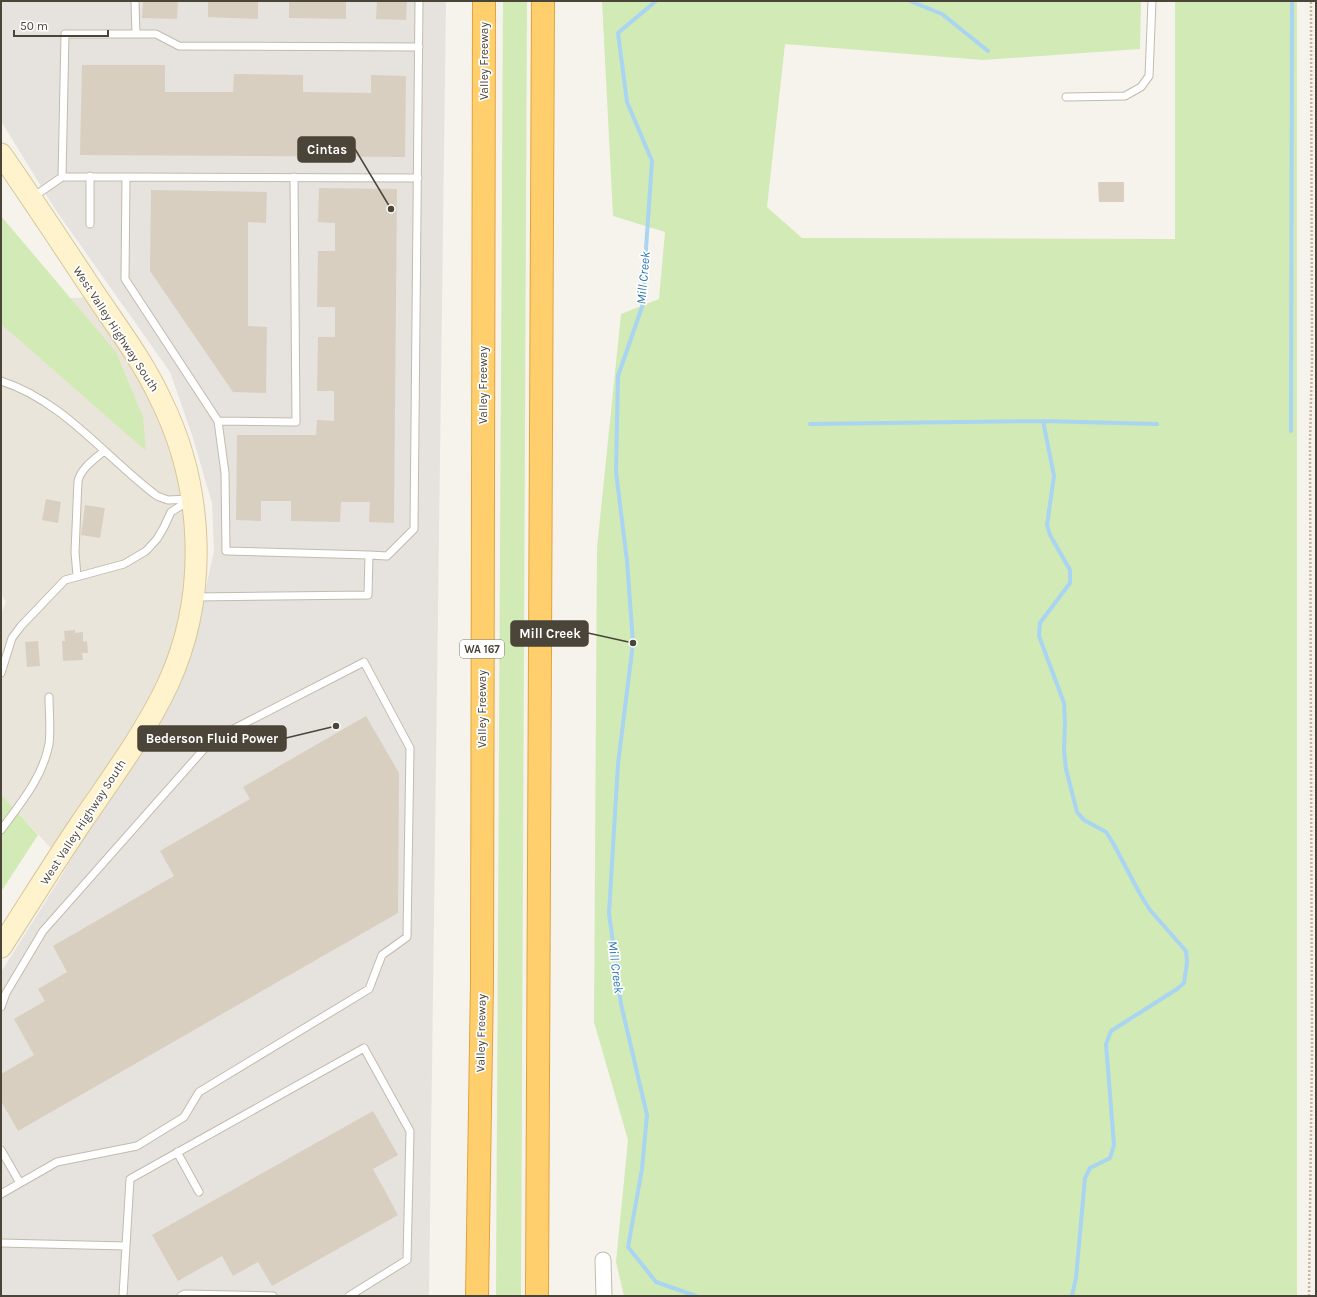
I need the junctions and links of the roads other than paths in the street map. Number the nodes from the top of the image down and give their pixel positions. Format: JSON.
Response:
{"nodes":[{"id":1,"x":135,"y":1,"type":"edge"},
{"id":2,"x":419,"y":1,"type":"edge"},
{"id":3,"x":484,"y":1,"type":"edge"},
{"id":4,"x":543,"y":1,"type":"edge"},
{"id":5,"x":1152,"y":1,"type":"edge"},
{"id":6,"x":136,"y":34,"type":"junction"},
{"id":7,"x":419,"y":47,"type":"junction"},
{"id":8,"x":1066,"y":97,"type":"dead end"},
{"id":9,"x":1,"y":154,"type":"edge"},
{"id":10,"x":62,"y":176,"type":"junction"},
{"id":11,"x":90,"y":176,"type":"junction"},
{"id":12,"x":126,"y":176,"type":"junction"},
{"id":13,"x":294,"y":177,"type":"junction"},
{"id":14,"x":418,"y":178,"type":"junction"},
{"id":15,"x":31,"y":198,"type":"junction"},
{"id":16,"x":90,"y":224,"type":"dead end"},
{"id":17,"x":1,"y":381,"type":"edge"},
{"id":18,"x":218,"y":422,"type":"junction"},
{"id":19,"x":104,"y":451,"type":"junction"},
{"id":20,"x":192,"y":499,"type":"junction"},
{"id":21,"x":369,"y":555,"type":"junction"},
{"id":22,"x":77,"y":576,"type":"junction"},
{"id":23,"x":193,"y":597,"type":"junction"},
{"id":24,"x":1,"y":673,"type":"edge"},
{"id":25,"x":49,"y":697,"type":"dead end"},
{"id":26,"x":1,"y":830,"type":"edge"},
{"id":27,"x":1,"y":947,"type":"edge"},
{"id":28,"x":1,"y":1007,"type":"edge"},
{"id":29,"x":1,"y":1150,"type":"edge"},
{"id":30,"x":177,"y":1152,"type":"junction"},
{"id":31,"x":20,"y":1183,"type":"junction"},
{"id":32,"x":199,"y":1192,"type":"dead end"},
{"id":33,"x":1,"y":1194,"type":"edge"},
{"id":34,"x":1,"y":1243,"type":"edge"},
{"id":35,"x":126,"y":1246,"type":"junction"},
{"id":36,"x":603,"y":1260,"type":"dead end"},
{"id":37,"x":123,"y":1296,"type":"edge"},
{"id":38,"x":181,"y":1296,"type":"edge"},
{"id":39,"x":273,"y":1296,"type":"edge"},
{"id":40,"x":348,"y":1296,"type":"edge"},
{"id":41,"x":477,"y":1296,"type":"edge"},
{"id":42,"x":537,"y":1296,"type":"edge"},
{"id":43,"x":604,"y":1296,"type":"edge"}],
"edges":[{"from":1,"to":6,"type":"lane"},
{"from":2,"to":7,"type":"lane"},
{"from":3,"to":41,"type":"highway","name":"Valley Freeway","number":"WA 167"},
{"from":4,"to":42,"type":"highway"},
{"from":5,"to":8,"type":"lane"},
{"from":6,"to":7,"type":"lane"},
{"from":6,"to":10,"type":"lane"},
{"from":7,"to":14,"type":"lane"},
{"from":9,"to":15,"type":"main road","name":"West Valley Highway South"},
{"from":10,"to":11,"type":"lane"},
{"from":10,"to":15,"type":"lane"},
{"from":11,"to":12,"type":"lane"},
{"from":11,"to":16,"type":"lane"},
{"from":12,"to":13,"type":"lane"},
{"from":12,"to":18,"type":"lane"},
{"from":13,"to":14,"type":"lane"},
{"from":13,"to":18,"type":"lane"},
{"from":14,"to":21,"type":"lane"},
{"from":15,"to":20,"type":"main road","name":"West Valley Highway South"},
{"from":17,"to":19,"type":"lane"},
{"from":18,"to":21,"type":"lane"},
{"from":19,"to":20,"type":"lane"},
{"from":19,"to":22,"type":"lane"},
{"from":20,"to":22,"type":"lane"},
{"from":20,"to":23,"type":"main road","name":"West Valley Highway South"},
{"from":21,"to":23,"type":"lane"},
{"from":22,"to":24,"type":"lane"},
{"from":23,"to":27,"type":"main road","name":"West Valley Highway South"},
{"from":25,"to":26,"type":"lane"},
{"from":28,"to":31,"type":"lane"},
{"from":29,"to":31,"type":"lane"},
{"from":30,"to":32,"type":"lane"},
{"from":30,"to":35,"type":"lane"},
{"from":30,"to":40,"type":"lane"},
{"from":31,"to":33,"type":"lane"},
{"from":34,"to":35,"type":"lane"},
{"from":35,"to":37,"type":"lane"},
{"from":36,"to":43,"type":"street"},
{"from":38,"to":39,"type":"lane"}]}
